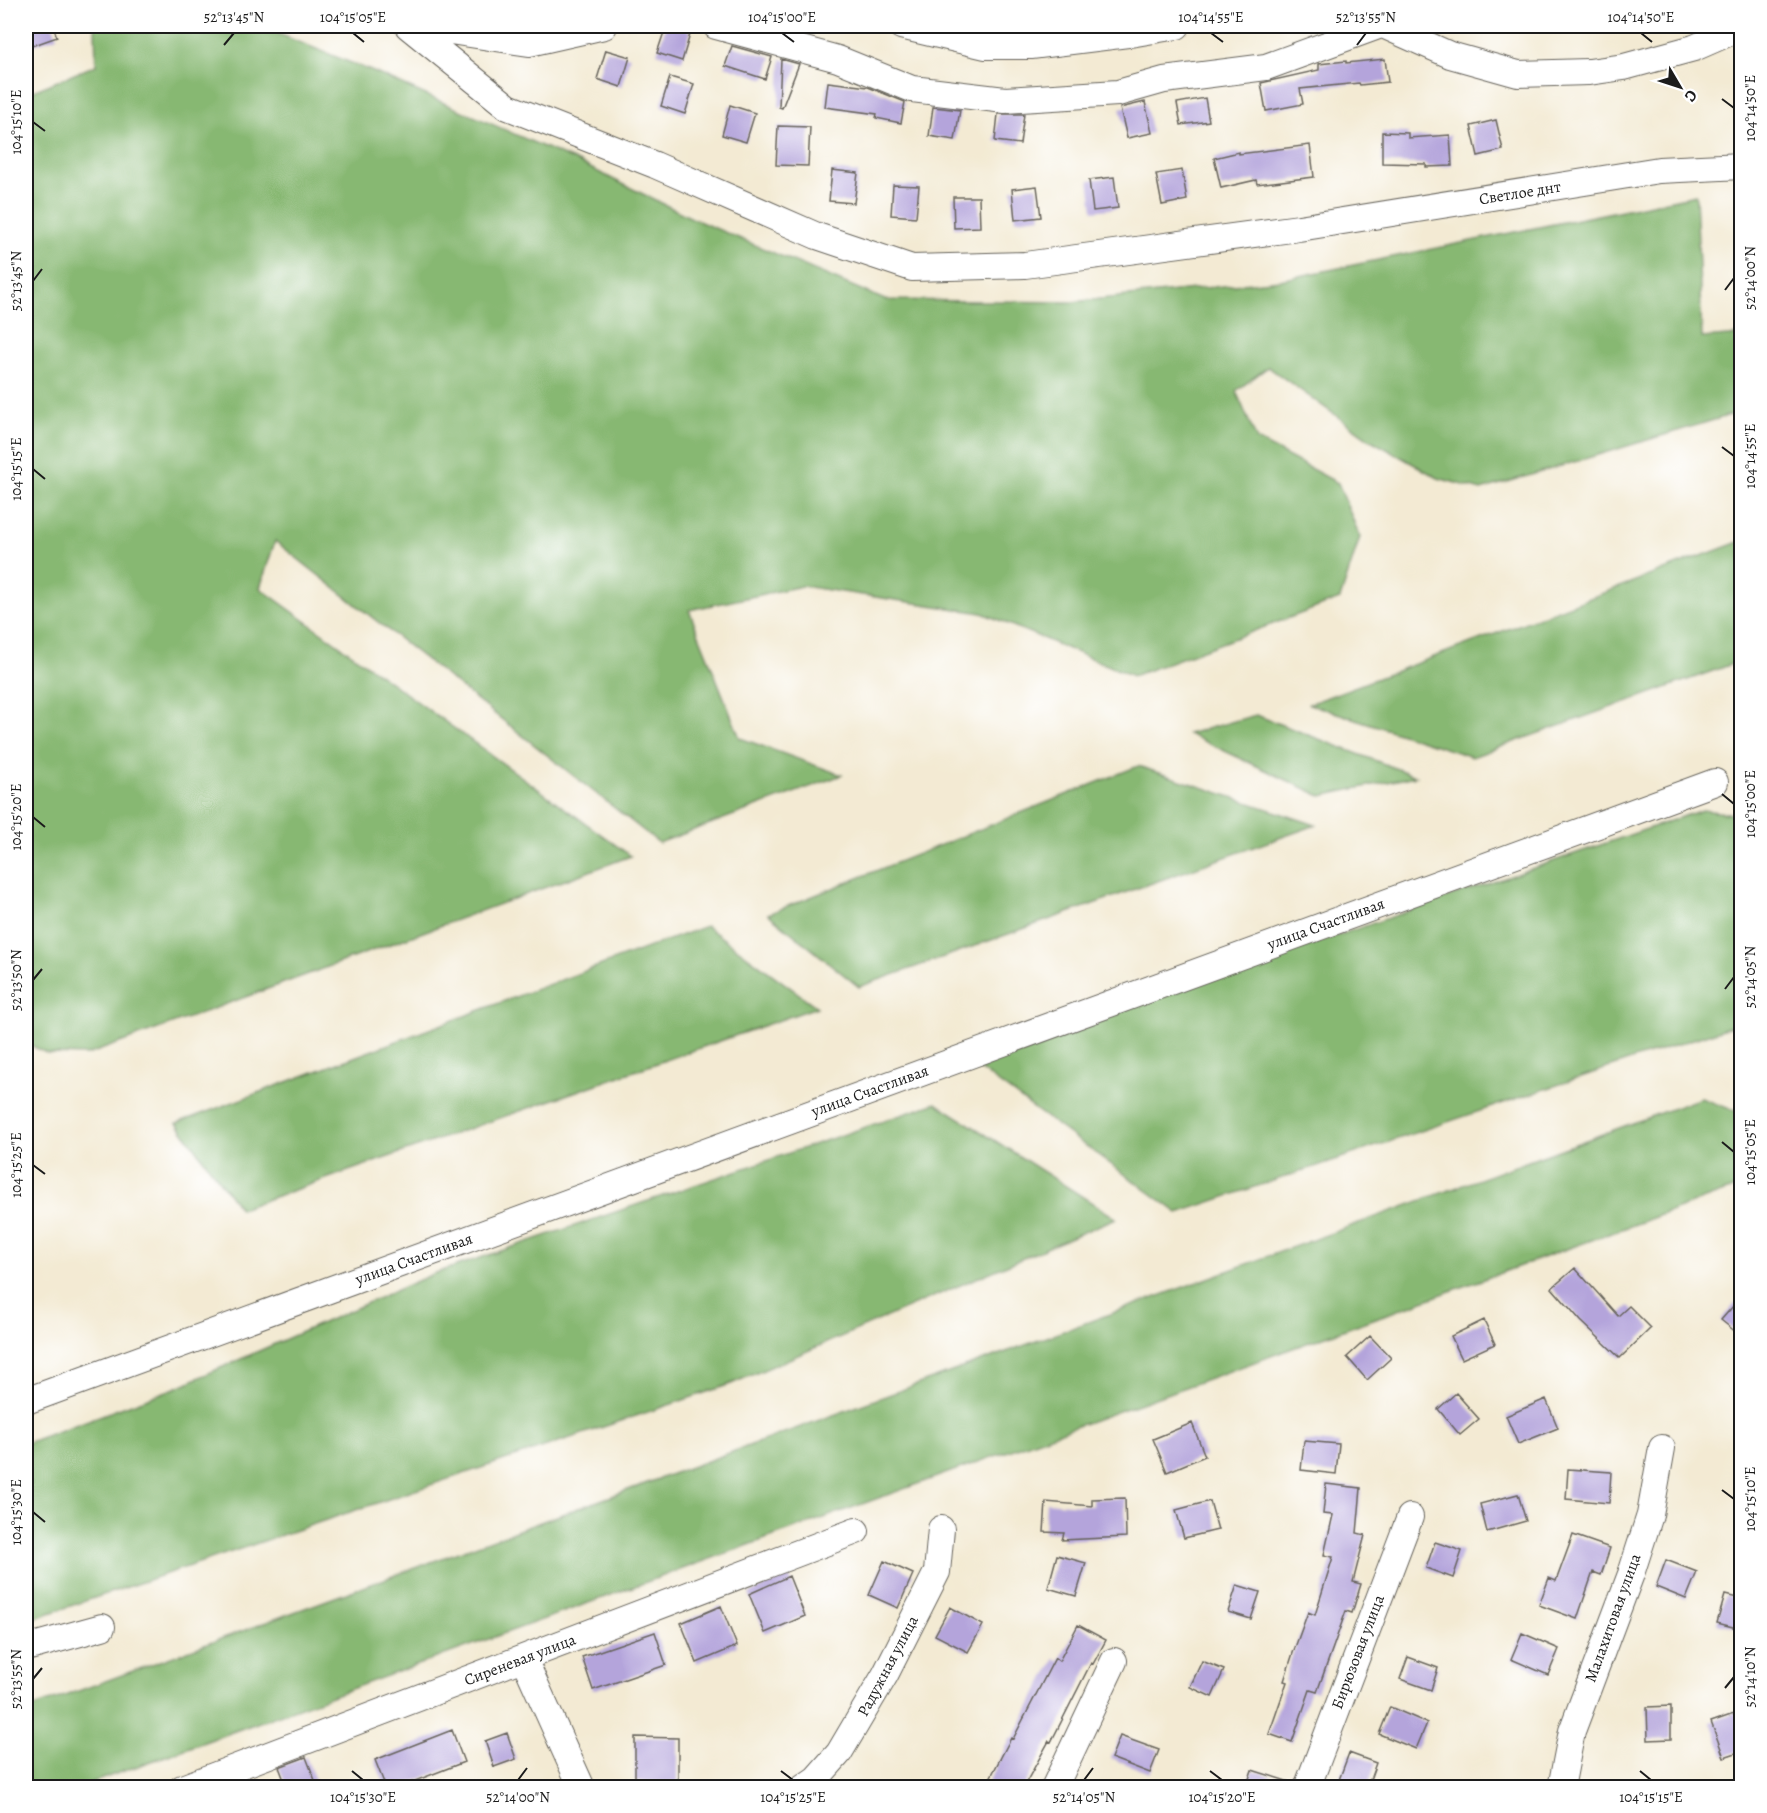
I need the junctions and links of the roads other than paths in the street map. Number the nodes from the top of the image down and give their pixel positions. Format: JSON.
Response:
{"nodes":[{"id":1,"x":408,"y":26,"type":"edge"},
{"id":2,"x":417,"y":26,"type":"edge"},
{"id":3,"x":604,"y":26,"type":"edge"},
{"id":4,"x":716,"y":26,"type":"edge"},
{"id":5,"x":901,"y":26,"type":"edge"},
{"id":6,"x":1177,"y":26,"type":"edge"},
{"id":7,"x":1378,"y":26,"type":"edge"},
{"id":8,"x":1385,"y":26,"type":"edge"},
{"id":9,"x":1742,"y":27,"type":"edge"},
{"id":10,"x":1742,"y":166,"type":"edge"},
{"id":11,"x":1715,"y":782,"type":"dead end"},
{"id":12,"x":26,"y":1401,"type":"edge"},
{"id":13,"x":1662,"y":1448,"type":"dead end"},
{"id":14,"x":1410,"y":1517,"type":"dead end"},
{"id":15,"x":941,"y":1528,"type":"dead end"},
{"id":16,"x":856,"y":1531,"type":"dead end"},
{"id":17,"x":102,"y":1627,"type":"dead end"},
{"id":18,"x":26,"y":1648,"type":"edge"},
{"id":19,"x":524,"y":1659,"type":"junction"},
{"id":20,"x":1114,"y":1661,"type":"dead end"},
{"id":21,"x":182,"y":1788,"type":"edge"},
{"id":22,"x":582,"y":1788,"type":"edge"},
{"id":23,"x":803,"y":1788,"type":"edge"},
{"id":24,"x":1054,"y":1788,"type":"edge"},
{"id":25,"x":1307,"y":1788,"type":"edge"},
{"id":26,"x":1561,"y":1788,"type":"edge"}],
"edges":[{"from":1,"to":10,"type":"street","name":"Светлое днт"},
{"from":2,"to":3,"type":"street"},
{"from":4,"to":7,"type":"street"},
{"from":5,"to":6,"type":"street"},
{"from":8,"to":9,"type":"street"},
{"from":11,"to":12,"type":"street","name":"улица Счастливая"},
{"from":13,"to":26,"type":"street","name":"Малахитовая улица"},
{"from":14,"to":25,"type":"street","name":"Бирюзовая улица"},
{"from":15,"to":23,"type":"street","name":"Радужная улица"},
{"from":16,"to":19,"type":"street","name":"Сиреневая улица"},
{"from":17,"to":18,"type":"street"},
{"from":19,"to":21,"type":"street","name":"Сиреневая улица"},
{"from":19,"to":22,"type":"street"},
{"from":20,"to":24,"type":"street"}]}
